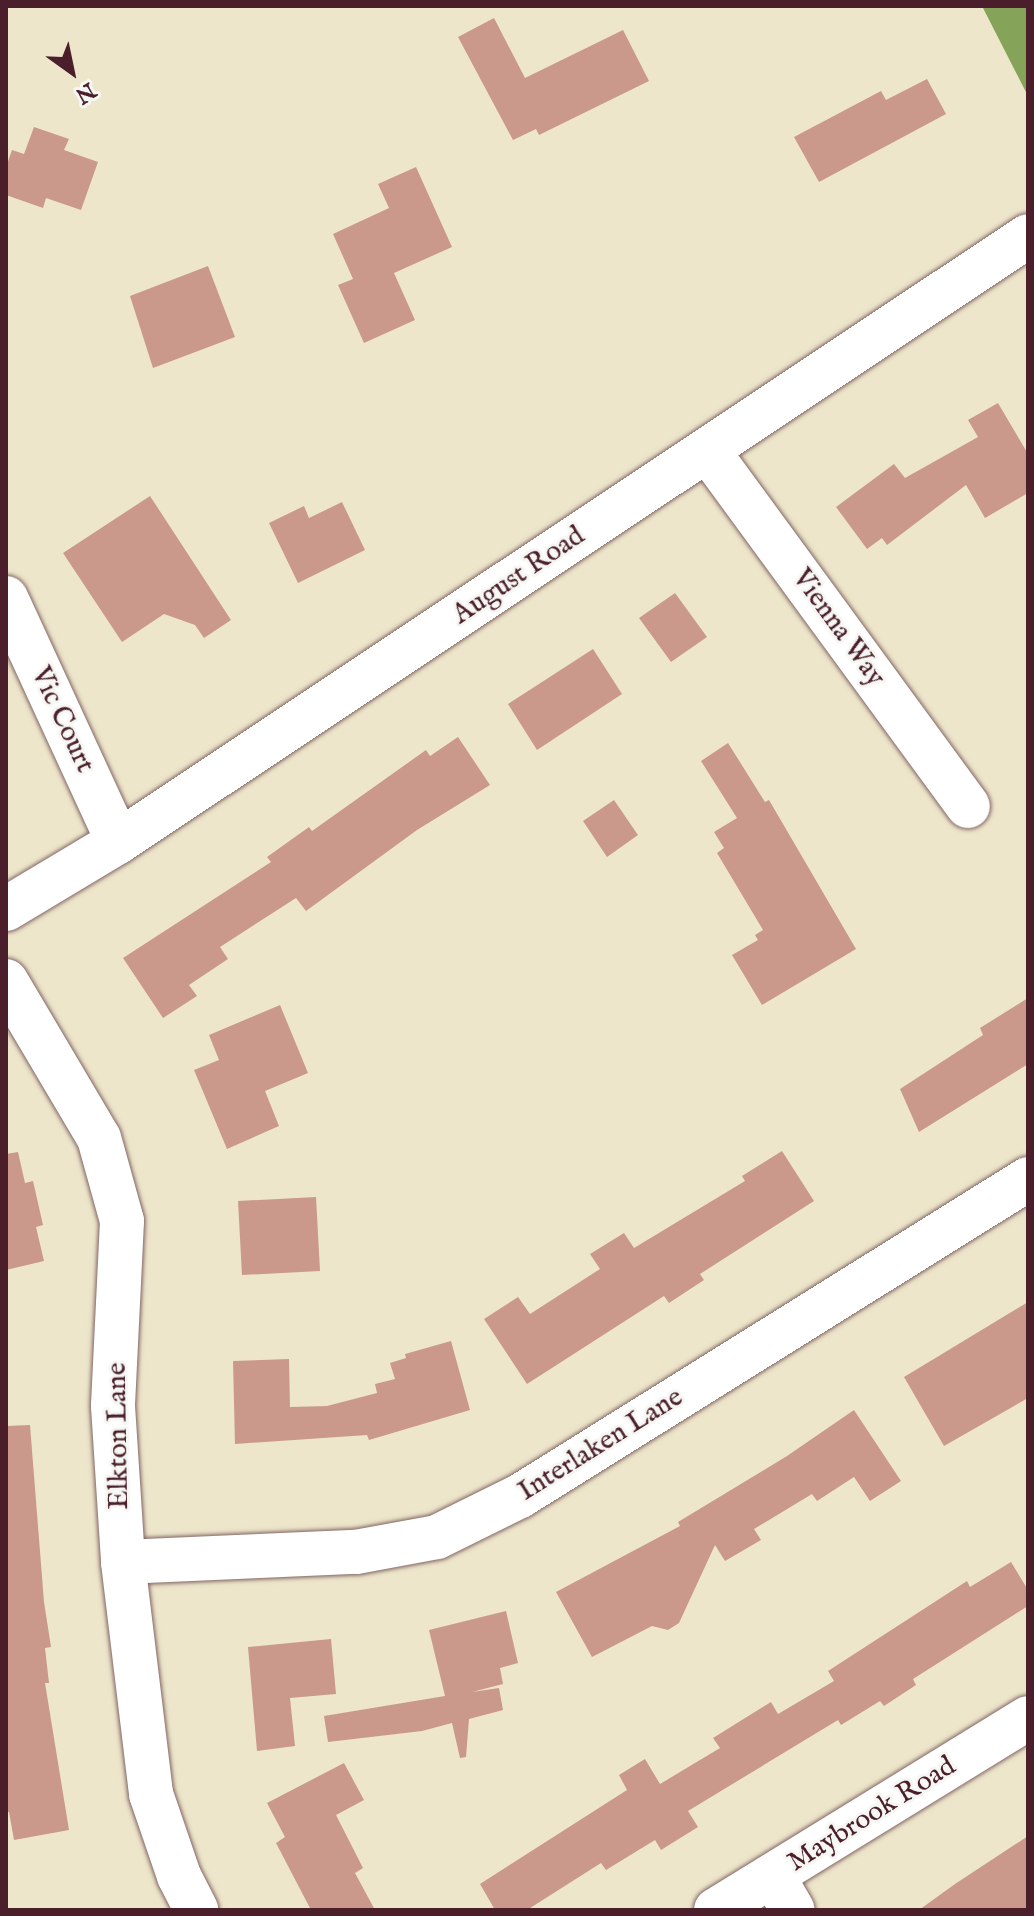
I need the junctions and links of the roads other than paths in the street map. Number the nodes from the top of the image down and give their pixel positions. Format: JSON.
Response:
{"nodes":[{"id":1,"x":1028,"y":236,"type":"edge"},
{"id":2,"x":708,"y":451,"type":"junction"},
{"id":3,"x":6,"y":598,"type":"edge"},
{"id":4,"x":968,"y":806,"type":"dead end"},
{"id":5,"x":118,"y":842,"type":"junction"},
{"id":6,"x":6,"y":909,"type":"edge"},
{"id":7,"x":6,"y":981,"type":"edge"},
{"id":8,"x":1028,"y":1179,"type":"edge"},
{"id":9,"x":123,"y":1562,"type":"junction"},
{"id":10,"x":1028,"y":1718,"type":"edge"},
{"id":11,"x":783,"y":1893,"type":"edge"},
{"id":12,"x":196,"y":1910,"type":"edge"},
{"id":13,"x":716,"y":1910,"type":"edge"}],
"edges":[{"from":1,"to":2,"type":"street","name":"August Road"},
{"from":2,"to":4,"type":"street","name":"Vienna Way"},
{"from":2,"to":5,"type":"street","name":"August Road"},
{"from":3,"to":5,"type":"street","name":"Vic Court"},
{"from":5,"to":6,"type":"street","name":"August Road"},
{"from":7,"to":9,"type":"street","name":"Elkton Lane"},
{"from":8,"to":9,"type":"street","name":"Interlaken Lane"},
{"from":9,"to":12,"type":"street","name":"Elkton Lane"},
{"from":10,"to":11,"type":"street","name":"Maybrook Road"},
{"from":11,"to":13,"type":"street","name":"Maybrook Road"}]}
